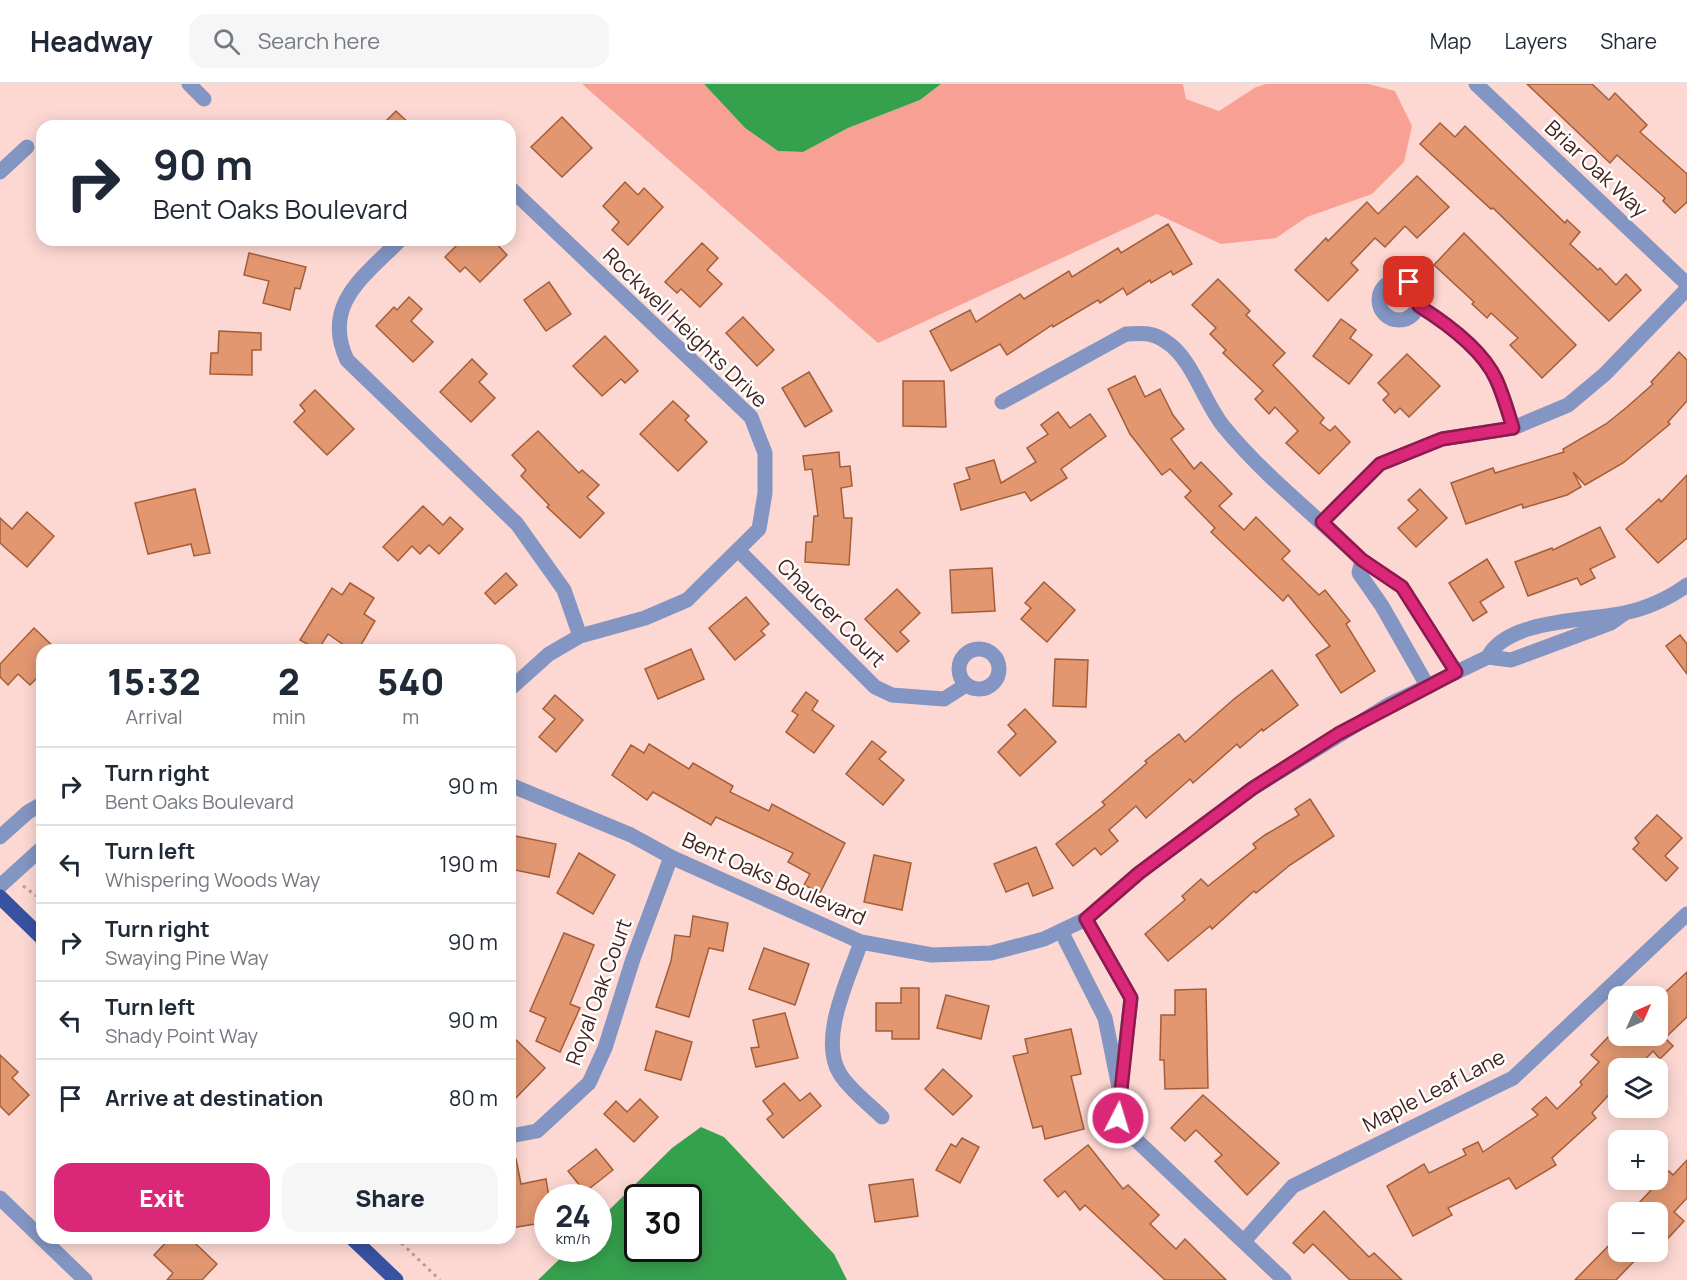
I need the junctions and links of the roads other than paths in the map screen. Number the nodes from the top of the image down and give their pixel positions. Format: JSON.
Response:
{"nodes":[{"id":1,"x":189,"y":84,"type":"edge"},
{"id":2,"x":1476,"y":84,"type":"edge"},
{"id":3,"x":204,"y":99,"type":"dead end"},
{"id":4,"x":27,"y":147,"type":"dead end"},
{"id":5,"x":0,"y":172,"type":"edge"},
{"id":6,"x":516,"y":194,"type":"edge"},
{"id":7,"x":394,"y":246,"type":"edge"},
{"id":8,"x":1687,"y":286,"type":"edge"},
{"id":9,"x":1419,"y":306,"type":"dead end"},
{"id":10,"x":1002,"y":402,"type":"dead end"},
{"id":11,"x":1513,"y":428,"type":"junction"},
{"id":12,"x":1322,"y":522,"type":"junction"},
{"id":13,"x":739,"y":551,"type":"junction"},
{"id":14,"x":1362,"y":560,"type":"junction"},
{"id":15,"x":1687,"y":585,"type":"edge"},
{"id":16,"x":1625,"y":613,"type":"junction"},
{"id":17,"x":580,"y":636,"type":"junction"},
{"id":18,"x":1488,"y":657,"type":"junction"},
{"id":19,"x":1456,"y":672,"type":"junction"},
{"id":20,"x":516,"y":684,"type":"edge"},
{"id":21,"x":966,"y":685,"type":"dead end"},
{"id":22,"x":1428,"y":687,"type":"junction"},
{"id":23,"x":516,"y":787,"type":"edge"},
{"id":24,"x":36,"y":807,"type":"edge"},
{"id":25,"x":0,"y":837,"type":"edge"},
{"id":26,"x":36,"y":853,"type":"edge"},
{"id":27,"x":671,"y":857,"type":"junction"},
{"id":28,"x":0,"y":886,"type":"edge"},
{"id":29,"x":0,"y":897,"type":"edge"},
{"id":30,"x":1687,"y":914,"type":"edge"},
{"id":31,"x":1086,"y":919,"type":"junction"},
{"id":32,"x":1061,"y":931,"type":"junction"},
{"id":33,"x":36,"y":932,"type":"edge"},
{"id":34,"x":861,"y":942,"type":"junction"},
{"id":35,"x":1120,"y":1092,"type":"junction"},
{"id":36,"x":882,"y":1117,"type":"dead end"},
{"id":37,"x":516,"y":1135,"type":"edge"},
{"id":38,"x":0,"y":1198,"type":"edge"},
{"id":39,"x":36,"y":1233,"type":"edge"},
{"id":40,"x":1244,"y":1241,"type":"junction"},
{"id":41,"x":48,"y":1244,"type":"edge"},
{"id":42,"x":358,"y":1244,"type":"edge"},
{"id":43,"x":85,"y":1280,"type":"edge"},
{"id":44,"x":396,"y":1280,"type":"edge"},
{"id":45,"x":1284,"y":1280,"type":"edge"}],
"edges":[{"from":1,"to":3,"type":"street"},
{"from":2,"to":8,"type":"street","name":"Briar Oak Way"},
{"from":4,"to":5,"type":"street"},
{"from":6,"to":13,"type":"street","name":"Rockwell Heights Drive"},
{"from":7,"to":17,"type":"street"},
{"from":8,"to":11,"type":"street"},
{"from":9,"to":11,"type":"street"},
{"from":10,"to":12,"type":"street"},
{"from":11,"to":12,"type":"street"},
{"from":12,"to":14,"type":"street"},
{"from":13,"to":17,"type":"street","name":"Rockwell Heights Drive"},
{"from":13,"to":21,"type":"street","name":"Chaucer Court"},
{"from":14,"to":19,"type":"street"},
{"from":14,"to":22,"type":"street"},
{"from":15,"to":16,"type":"street","name":"Bent Oaks Boulevard"},
{"from":16,"to":18,"type":"street","name":"Bent Oaks Boulevard"},
{"from":16,"to":18,"type":"street","name":"Bent Oaks Boulevard"},
{"from":17,"to":20,"type":"street","name":"Rockwell Heights Drive"},
{"from":18,"to":19,"type":"street","name":"Bent Oaks Boulevard"},
{"from":19,"to":22,"type":"street","name":"Bent Oaks Boulevard"},
{"from":22,"to":31,"type":"street","name":"Bent Oaks Boulevard"},
{"from":23,"to":27,"type":"street","name":"Bent Oaks Boulevard"},
{"from":24,"to":25,"type":"street"},
{"from":26,"to":28,"type":"street"},
{"from":27,"to":34,"type":"street","name":"Bent Oaks Boulevard"},
{"from":27,"to":37,"type":"street","name":"Royal Oak Court"},
{"from":29,"to":33,"type":"main road"},
{"from":30,"to":40,"type":"street","name":"Maple Leaf Lane"},
{"from":31,"to":32,"type":"street","name":"Bent Oaks Boulevard"},
{"from":31,"to":35,"type":"street"},
{"from":32,"to":34,"type":"street","name":"Bent Oaks Boulevard"},
{"from":32,"to":35,"type":"street"},
{"from":34,"to":36,"type":"street"},
{"from":35,"to":40,"type":"street"},
{"from":38,"to":39,"type":"street"},
{"from":40,"to":45,"type":"street"},
{"from":41,"to":43,"type":"street"},
{"from":42,"to":44,"type":"main road"}]}
